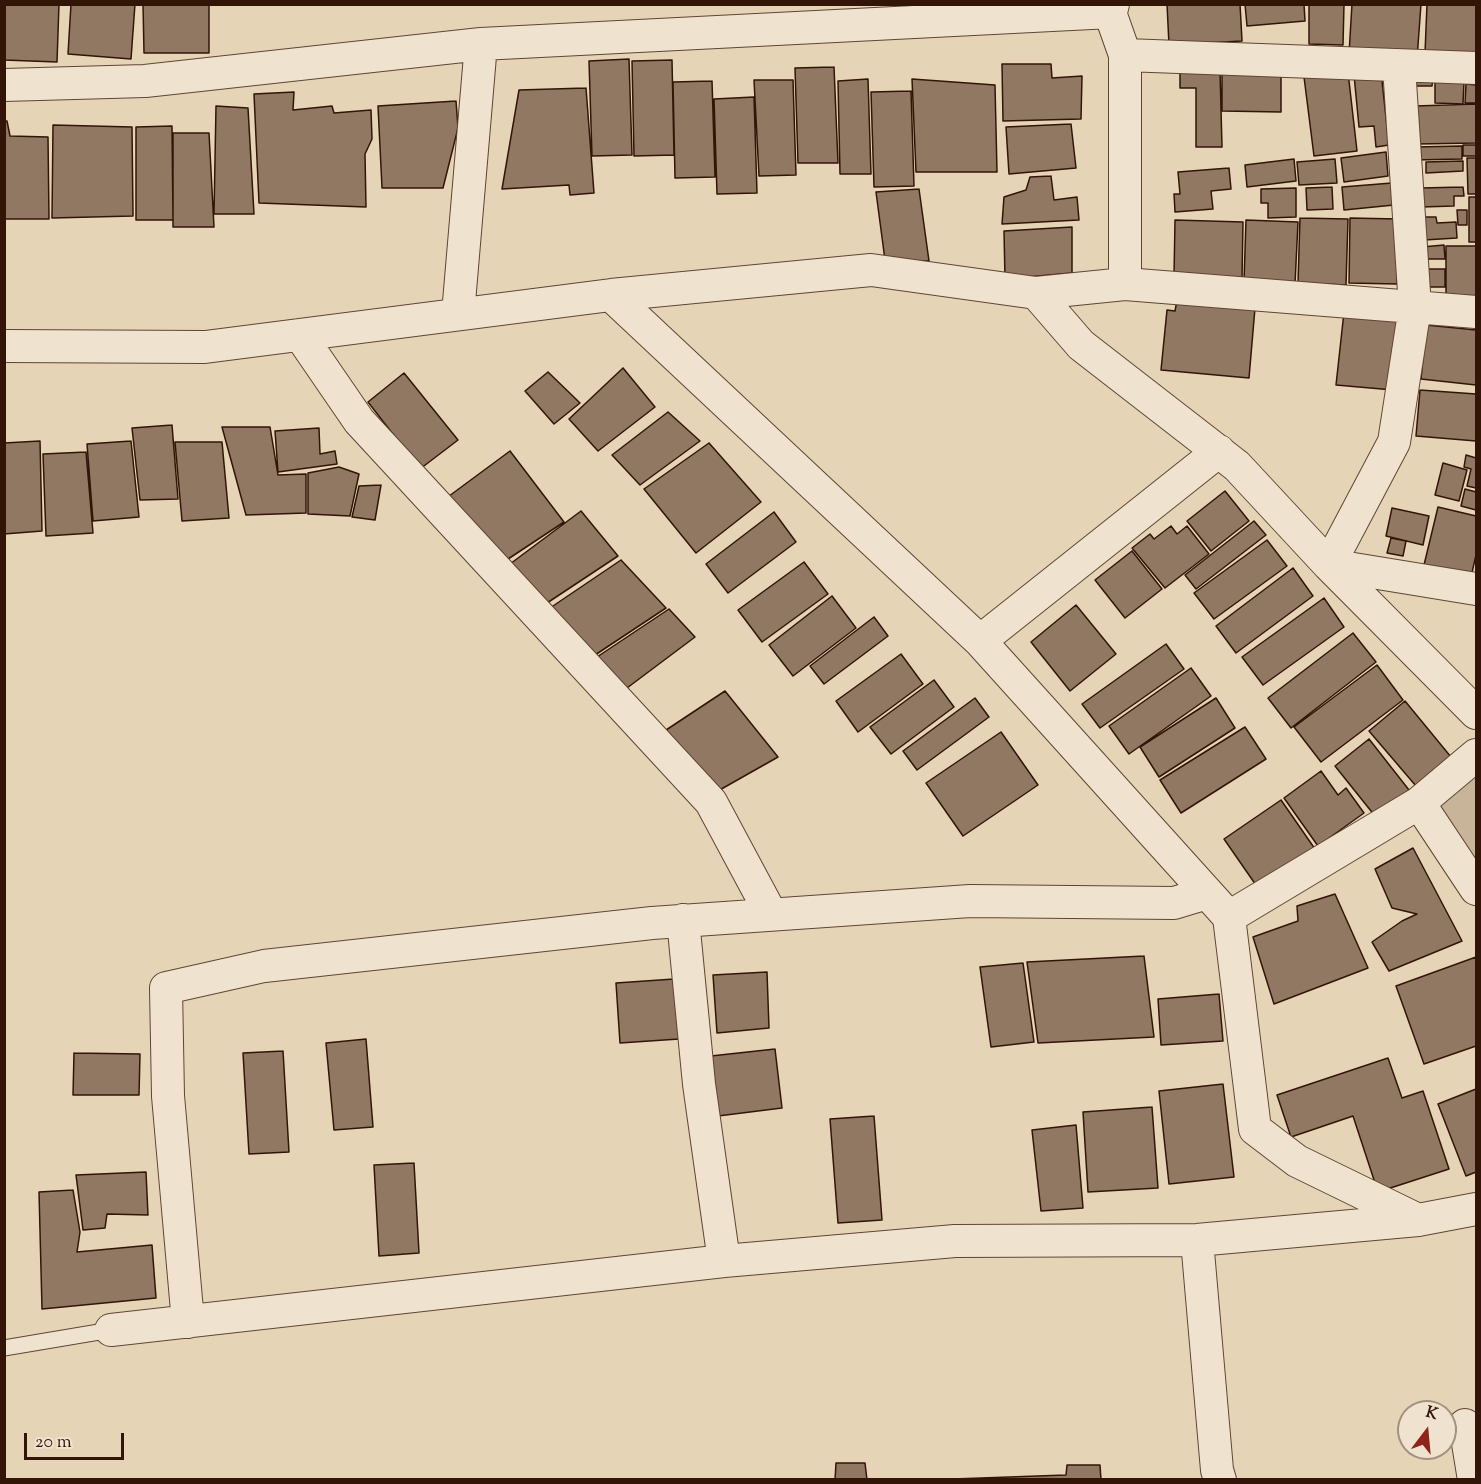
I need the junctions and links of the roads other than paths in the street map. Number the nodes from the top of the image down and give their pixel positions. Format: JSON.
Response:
{"nodes":[{"id":1,"x":1111,"y":7,"type":"edge"},
{"id":2,"x":481,"y":44,"type":"junction"},
{"id":3,"x":1125,"y":55,"type":"junction"},
{"id":4,"x":1399,"y":67,"type":"junction"},
{"id":5,"x":1476,"y":68,"type":"edge"},
{"id":6,"x":4,"y":85,"type":"edge"},
{"id":7,"x":1125,"y":284,"type":"junction"},
{"id":8,"x":1036,"y":293,"type":"junction"},
{"id":9,"x":611,"y":295,"type":"junction"},
{"id":10,"x":1415,"y":307,"type":"junction"},
{"id":11,"x":1476,"y":312,"type":"edge"},
{"id":12,"x":458,"y":314,"type":"junction"},
{"id":13,"x":300,"y":335,"type":"junction"},
{"id":14,"x":4,"y":346,"type":"edge"},
{"id":15,"x":1218,"y":451,"type":"junction"},
{"id":16,"x":1329,"y":565,"type":"junction"},
{"id":17,"x":1476,"y":589,"type":"edge"},
{"id":18,"x":980,"y":641,"type":"junction"},
{"id":19,"x":1476,"y":713,"type":"edge"},
{"id":20,"x":1476,"y":755,"type":"edge"},
{"id":21,"x":1419,"y":803,"type":"junction"},
{"id":22,"x":1476,"y":889,"type":"edge"},
{"id":23,"x":1207,"y":893,"type":"junction"},
{"id":24,"x":771,"y":914,"type":"junction"},
{"id":25,"x":1229,"y":917,"type":"junction"},
{"id":26,"x":683,"y":920,"type":"junction"},
{"id":27,"x":1476,"y":1209,"type":"edge"},
{"id":28,"x":1418,"y":1220,"type":"junction"},
{"id":29,"x":1197,"y":1240,"type":"junction"},
{"id":30,"x":724,"y":1261,"type":"junction"},
{"id":31,"x":188,"y":1322,"type":"junction"},
{"id":32,"x":111,"y":1330,"type":"joint"},
{"id":33,"x":4,"y":1348,"type":"edge"},
{"id":34,"x":1465,"y":1425,"type":"dead end"},
{"id":35,"x":1220,"y":1479,"type":"edge"},
{"id":36,"x":1474,"y":1479,"type":"edge"}],
"edges":[{"from":1,"to":2,"type":"street"},
{"from":1,"to":3,"type":"street"},
{"from":2,"to":6,"type":"street"},
{"from":2,"to":12,"type":"street"},
{"from":3,"to":4,"type":"street"},
{"from":3,"to":7,"type":"street"},
{"from":4,"to":5,"type":"street"},
{"from":4,"to":10,"type":"street"},
{"from":7,"to":8,"type":"street"},
{"from":7,"to":10,"type":"street"},
{"from":8,"to":9,"type":"street"},
{"from":8,"to":15,"type":"street"},
{"from":9,"to":12,"type":"street"},
{"from":9,"to":18,"type":"street"},
{"from":10,"to":11,"type":"street"},
{"from":10,"to":16,"type":"street"},
{"from":12,"to":13,"type":"street"},
{"from":13,"to":14,"type":"street"},
{"from":13,"to":24,"type":"street"},
{"from":15,"to":16,"type":"street"},
{"from":15,"to":18,"type":"street"},
{"from":16,"to":17,"type":"street"},
{"from":16,"to":19,"type":"street"},
{"from":18,"to":23,"type":"street"},
{"from":20,"to":21,"type":"street"},
{"from":21,"to":22,"type":"street"},
{"from":21,"to":25,"type":"street"},
{"from":23,"to":24,"type":"street"},
{"from":23,"to":25,"type":"street"},
{"from":24,"to":26,"type":"street"},
{"from":25,"to":28,"type":"street"},
{"from":26,"to":30,"type":"street"},
{"from":26,"to":31,"type":"street"},
{"from":27,"to":28,"type":"street"},
{"from":28,"to":29,"type":"street"},
{"from":29,"to":30,"type":"street"},
{"from":29,"to":35,"type":"street"},
{"from":30,"to":31,"type":"street"},
{"from":31,"to":32,"type":"street"},
{"from":32,"to":33,"type":"lane"},
{"from":34,"to":36,"type":"street"}]}
